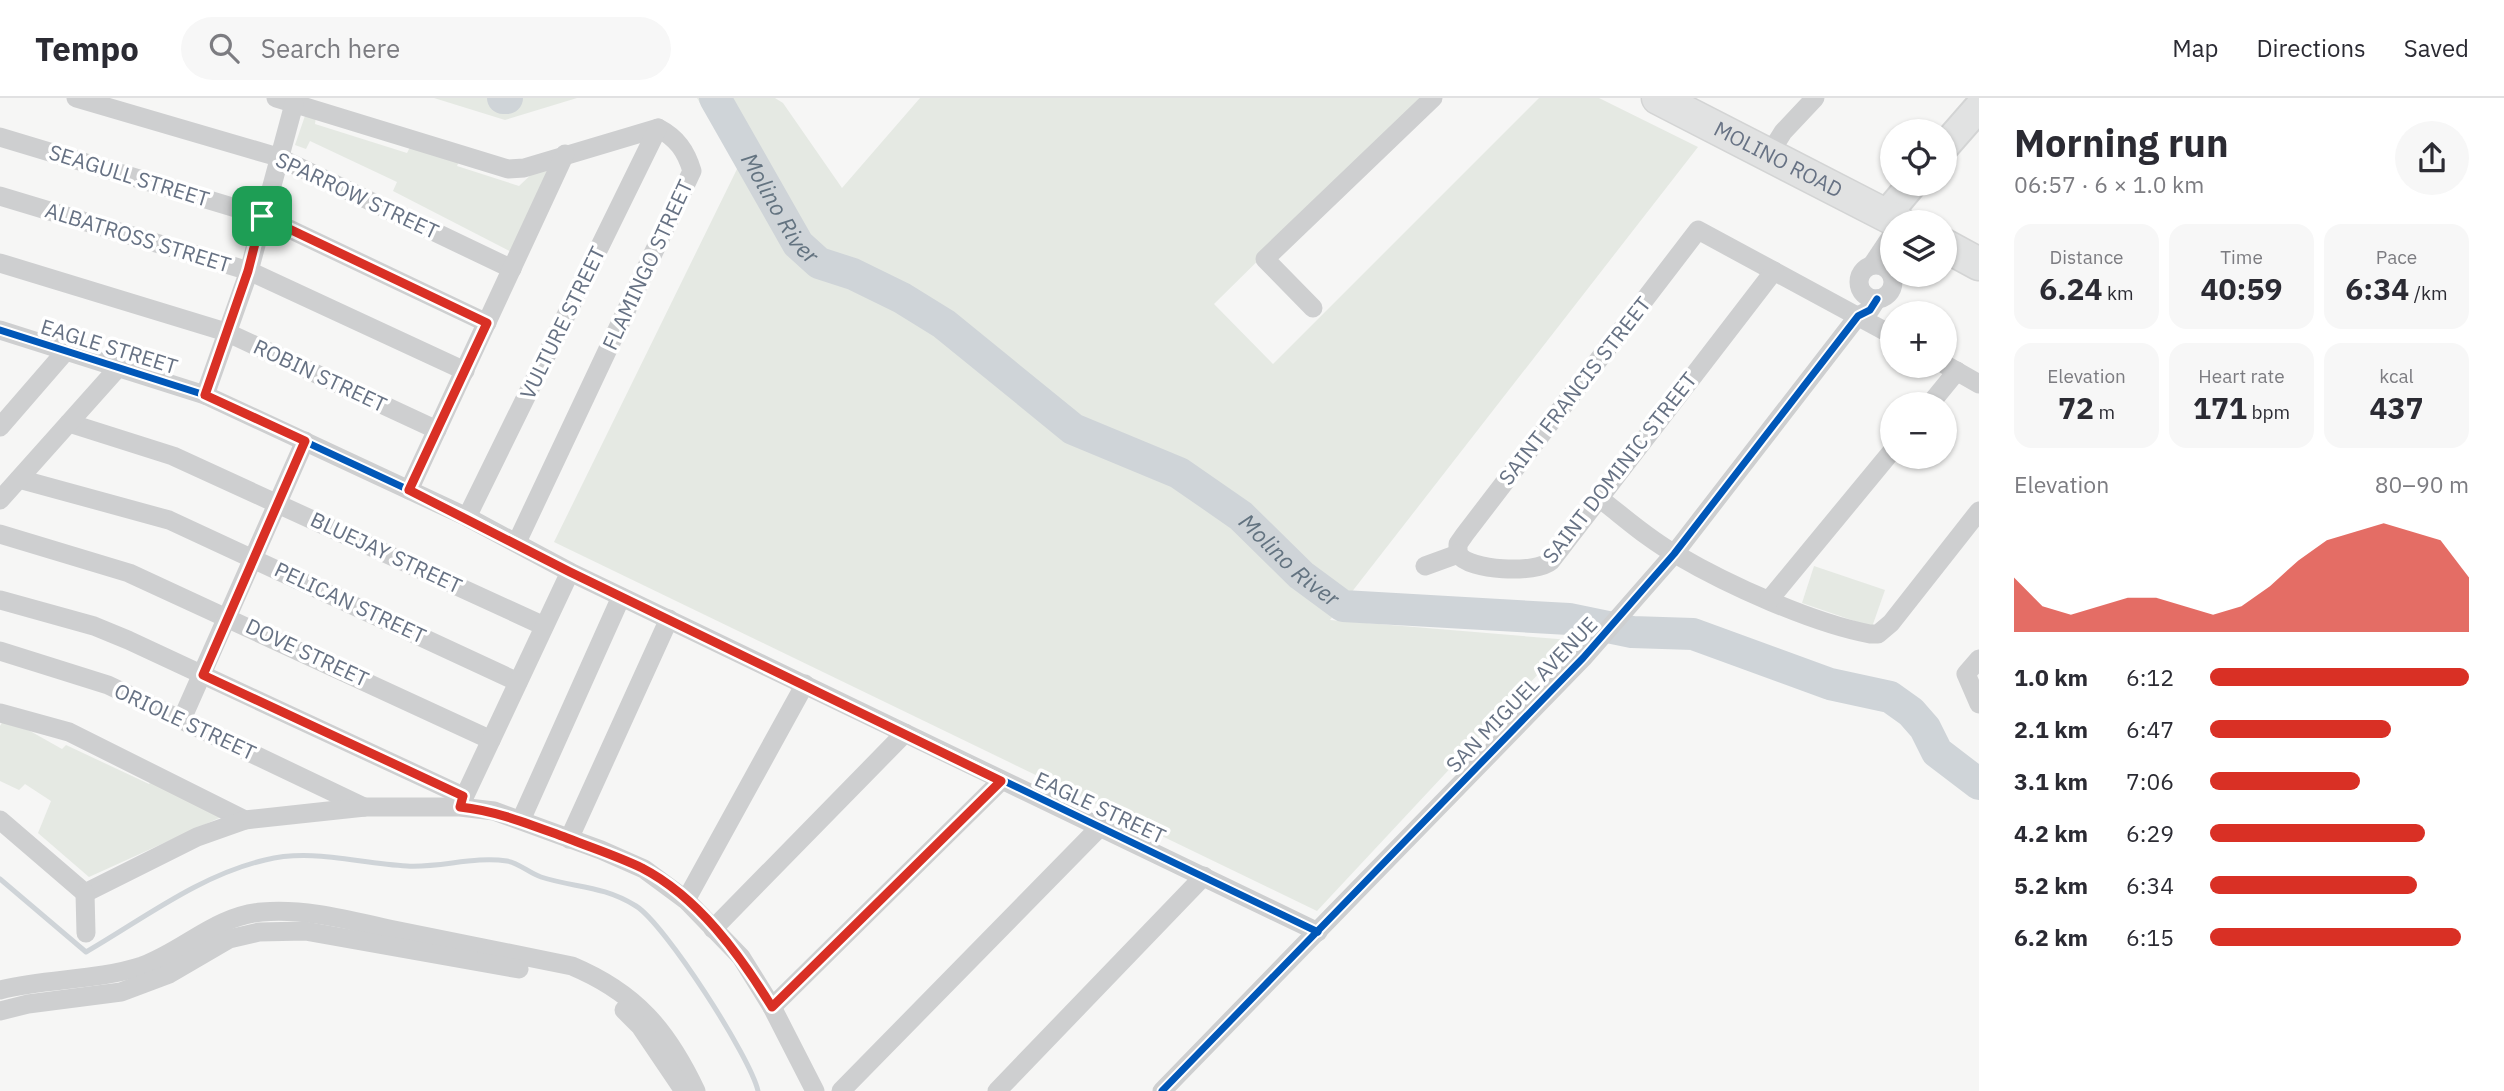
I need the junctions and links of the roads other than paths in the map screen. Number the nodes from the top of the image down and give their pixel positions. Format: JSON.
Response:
{"nodes":[{"id":1,"x":76,"y":98,"type":"edge"},
{"id":2,"x":1433,"y":98,"type":"edge"},
{"id":3,"x":1658,"y":98,"type":"edge"},
{"id":4,"x":1815,"y":98,"type":"edge"},
{"id":5,"x":285,"y":101,"type":"edge"},
{"id":6,"x":1979,"y":107,"type":"edge"},
{"id":7,"x":658,"y":128,"type":"junction"},
{"id":8,"x":1957,"y":132,"type":"edge"},
{"id":9,"x":0,"y":137,"type":"edge"},
{"id":10,"x":565,"y":155,"type":"junction"},
{"id":11,"x":1768,"y":156,"type":"junction"},
{"id":12,"x":278,"y":157,"type":"junction"},
{"id":13,"x":0,"y":196,"type":"edge"},
{"id":14,"x":262,"y":216,"type":"junction"},
{"id":15,"x":1880,"y":217,"type":"edge"},
{"id":16,"x":1880,"y":249,"type":"edge"},
{"id":17,"x":1957,"y":252,"type":"edge"},
{"id":18,"x":0,"y":263,"type":"edge"},
{"id":19,"x":1979,"y":264,"type":"edge"},
{"id":20,"x":1872,"y":265,"type":"junction"},
{"id":21,"x":1880,"y":267,"type":"edge"},
{"id":22,"x":512,"y":269,"type":"junction"},
{"id":23,"x":248,"y":271,"type":"junction"},
{"id":24,"x":1774,"y":271,"type":"junction"},
{"id":25,"x":1892,"y":287,"type":"edge"},
{"id":26,"x":1870,"y":296,"type":"junction"},
{"id":27,"x":1312,"y":308,"type":"dead end"},
{"id":28,"x":1858,"y":316,"type":"junction"},
{"id":29,"x":487,"y":323,"type":"junction"},
{"id":30,"x":1880,"y":328,"type":"edge"},
{"id":31,"x":0,"y":330,"type":"edge"},
{"id":32,"x":226,"y":332,"type":"junction"},
{"id":33,"x":65,"y":352,"type":"junction"},
{"id":34,"x":117,"y":369,"type":"junction"},
{"id":35,"x":465,"y":371,"type":"junction"},
{"id":36,"x":1957,"y":371,"type":"edge"},
{"id":37,"x":1979,"y":384,"type":"edge"},
{"id":38,"x":205,"y":395,"type":"junction"},
{"id":39,"x":69,"y":423,"type":"junction"},
{"id":40,"x":0,"y":427,"type":"edge"},
{"id":41,"x":437,"y":430,"type":"junction"},
{"id":42,"x":305,"y":441,"type":"junction"},
{"id":43,"x":1880,"y":466,"type":"edge"},
{"id":44,"x":19,"y":479,"type":"junction"},
{"id":45,"x":409,"y":490,"type":"junction"},
{"id":46,"x":1599,"y":498,"type":"junction"},
{"id":47,"x":0,"y":500,"type":"edge"},
{"id":48,"x":278,"y":502,"type":"junction"},
{"id":49,"x":1979,"y":511,"type":"edge"},
{"id":50,"x":467,"y":517,"type":"junction"},
{"id":51,"x":0,"y":534,"type":"edge"},
{"id":52,"x":517,"y":542,"type":"junction"},
{"id":53,"x":1458,"y":554,"type":"junction"},
{"id":54,"x":1674,"y":554,"type":"junction"},
{"id":55,"x":254,"y":557,"type":"junction"},
{"id":56,"x":1425,"y":566,"type":"dead end"},
{"id":57,"x":570,"y":572,"type":"junction"},
{"id":58,"x":621,"y":597,"type":"junction"},
{"id":59,"x":0,"y":600,"type":"edge"},
{"id":60,"x":1769,"y":600,"type":"junction"},
{"id":61,"x":227,"y":616,"type":"junction"},
{"id":62,"x":669,"y":619,"type":"junction"},
{"id":63,"x":544,"y":626,"type":"junction"},
{"id":64,"x":0,"y":651,"type":"edge"},
{"id":65,"x":1979,"y":659,"type":"edge"},
{"id":66,"x":203,"y":675,"type":"junction"},
{"id":67,"x":518,"y":682,"type":"junction"},
{"id":68,"x":805,"y":684,"type":"junction"},
{"id":69,"x":1979,"y":704,"type":"edge"},
{"id":70,"x":0,"y":713,"type":"edge"},
{"id":71,"x":182,"y":719,"type":"junction"},
{"id":72,"x":905,"y":733,"type":"junction"},
{"id":73,"x":491,"y":740,"type":"junction"},
{"id":74,"x":1001,"y":781,"type":"junction"},
{"id":75,"x":462,"y":801,"type":"junction"},
{"id":76,"x":365,"y":807,"type":"junction"},
{"id":77,"x":0,"y":820,"type":"edge"},
{"id":78,"x":245,"y":820,"type":"junction"},
{"id":79,"x":521,"y":820,"type":"junction"},
{"id":80,"x":1099,"y":828,"type":"junction"},
{"id":81,"x":569,"y":839,"type":"junction"},
{"id":82,"x":1204,"y":876,"type":"junction"},
{"id":83,"x":85,"y":893,"type":"junction"},
{"id":84,"x":686,"y":900,"type":"junction"},
{"id":85,"x":713,"y":929,"type":"junction"},
{"id":86,"x":1311,"y":929,"type":"junction"},
{"id":87,"x":86,"y":933,"type":"dead end"},
{"id":88,"x":0,"y":990,"type":"edge"},
{"id":89,"x":772,"y":1007,"type":"junction"},
{"id":90,"x":0,"y":1011,"type":"edge"},
{"id":91,"x":684,"y":1091,"type":"edge"},
{"id":92,"x":696,"y":1091,"type":"edge"},
{"id":93,"x":815,"y":1091,"type":"edge"},
{"id":94,"x":841,"y":1091,"type":"edge"},
{"id":95,"x":997,"y":1091,"type":"edge"},
{"id":96,"x":1162,"y":1091,"type":"edge"}],
"edges":[{"from":1,"to":12,"type":"street","name":"SPARROW STREET"},
{"from":2,"to":27,"type":"street"},
{"from":3,"to":11,"type":"main road","name":"MOLINO ROAD"},
{"from":4,"to":11,"type":"street"},
{"from":5,"to":10,"type":"street"},
{"from":5,"to":12,"type":"street"},
{"from":6,"to":8,"type":"street"},
{"from":7,"to":10,"type":"street"},
{"from":7,"to":50,"type":"street","name":"VULTURE STREET"},
{"from":7,"to":52,"type":"street","name":"FLAMINGO STREET"},
{"from":9,"to":14,"type":"street","name":"SEAGULL STREET"},
{"from":10,"to":22,"type":"street"},
{"from":11,"to":15,"type":"main road","name":"MOLINO ROAD"},
{"from":12,"to":14,"type":"street"},
{"from":12,"to":22,"type":"street","name":"SPARROW STREET"},
{"from":13,"to":23,"type":"street","name":"ALBATROSS STREET"},
{"from":14,"to":23,"type":"street"},
{"from":14,"to":29,"type":"street","name":"SEAGULL STREET"},
{"from":16,"to":20,"type":"street"},
{"from":17,"to":19,"type":"main road"},
{"from":18,"to":32,"type":"street","name":"ROBIN STREET"},
{"from":20,"to":21,"type":"street"},
{"from":20,"to":26,"type":"street"},
{"from":22,"to":29,"type":"street"},
{"from":23,"to":32,"type":"street"},
{"from":23,"to":35,"type":"street","name":"ALBATROSS STREET"},
{"from":24,"to":28,"type":"street"},
{"from":24,"to":46,"type":"street","name":"SAINT DOMINIC STREET"},
{"from":24,"to":53,"type":"street","name":"SAINT FRANCIS STREET"},
{"from":25,"to":26,"type":"street"},
{"from":26,"to":28,"type":"street","name":"SAN MIGUEL AVENUE"},
{"from":28,"to":30,"type":"street"},
{"from":28,"to":54,"type":"street","name":"SAN MIGUEL AVENUE"},
{"from":29,"to":35,"type":"street"},
{"from":31,"to":33,"type":"street","name":"EAGLE STREET"},
{"from":32,"to":38,"type":"street"},
{"from":32,"to":41,"type":"street","name":"ROBIN STREET"},
{"from":33,"to":34,"type":"street","name":"EAGLE STREET"},
{"from":33,"to":40,"type":"street"},
{"from":34,"to":38,"type":"street","name":"EAGLE STREET"},
{"from":34,"to":39,"type":"street"},
{"from":35,"to":41,"type":"street"},
{"from":36,"to":37,"type":"street"},
{"from":38,"to":42,"type":"street","name":"EAGLE STREET"},
{"from":39,"to":44,"type":"street"},
{"from":39,"to":48,"type":"street","name":"BLUEJAY STREET"},
{"from":41,"to":45,"type":"street"},
{"from":42,"to":45,"type":"street","name":"EAGLE STREET"},
{"from":42,"to":48,"type":"street"},
{"from":43,"to":60,"type":"street"},
{"from":44,"to":47,"type":"street"},
{"from":44,"to":55,"type":"street","name":"PELICAN STREET"},
{"from":45,"to":50,"type":"street","name":"EAGLE STREET"},
{"from":46,"to":53,"type":"street","name":"SAINT DOMINIC STREET"},
{"from":46,"to":54,"type":"street"},
{"from":48,"to":55,"type":"street"},
{"from":48,"to":63,"type":"street","name":"BLUEJAY STREET"},
{"from":49,"to":60,"type":"street"},
{"from":50,"to":52,"type":"street","name":"EAGLE STREET"},
{"from":51,"to":61,"type":"street","name":"DOVE STREET"},
{"from":52,"to":57,"type":"street","name":"EAGLE STREET"},
{"from":53,"to":56,"type":"street"},
{"from":54,"to":60,"type":"street"},
{"from":54,"to":86,"type":"street","name":"SAN MIGUEL AVENUE"},
{"from":55,"to":61,"type":"street"},
{"from":55,"to":67,"type":"street","name":"PELICAN STREET"},
{"from":57,"to":58,"type":"street","name":"EAGLE STREET"},
{"from":57,"to":63,"type":"street"},
{"from":58,"to":62,"type":"street","name":"EAGLE STREET"},
{"from":58,"to":79,"type":"street"},
{"from":59,"to":66,"type":"street"},
{"from":61,"to":66,"type":"street"},
{"from":61,"to":73,"type":"street","name":"DOVE STREET"},
{"from":62,"to":68,"type":"street","name":"EAGLE STREET"},
{"from":62,"to":81,"type":"street"},
{"from":63,"to":67,"type":"street"},
{"from":64,"to":71,"type":"street","name":"ORIOLE STREET"},
{"from":65,"to":69,"type":"street"},
{"from":66,"to":71,"type":"street"},
{"from":66,"to":75,"type":"street"},
{"from":67,"to":73,"type":"street"},
{"from":68,"to":72,"type":"street","name":"EAGLE STREET"},
{"from":68,"to":84,"type":"street"},
{"from":70,"to":78,"type":"street"},
{"from":71,"to":76,"type":"street","name":"ORIOLE STREET"},
{"from":72,"to":74,"type":"street","name":"EAGLE STREET"},
{"from":72,"to":85,"type":"street"},
{"from":73,"to":75,"type":"street"},
{"from":74,"to":80,"type":"street","name":"EAGLE STREET"},
{"from":74,"to":89,"type":"street"},
{"from":75,"to":76,"type":"street"},
{"from":75,"to":79,"type":"street"},
{"from":76,"to":78,"type":"street"},
{"from":77,"to":83,"type":"street"},
{"from":78,"to":83,"type":"street"},
{"from":79,"to":81,"type":"street"},
{"from":80,"to":82,"type":"street","name":"EAGLE STREET"},
{"from":80,"to":94,"type":"street"},
{"from":81,"to":84,"type":"street"},
{"from":82,"to":86,"type":"street","name":"EAGLE STREET"},
{"from":82,"to":95,"type":"street"},
{"from":83,"to":87,"type":"street"},
{"from":84,"to":85,"type":"street"},
{"from":85,"to":89,"type":"street"},
{"from":86,"to":96,"type":"street","name":"SAN MIGUEL AVENUE"},
{"from":88,"to":92,"type":"street"},
{"from":89,"to":93,"type":"street"},
{"from":90,"to":91,"type":"street"}]}
